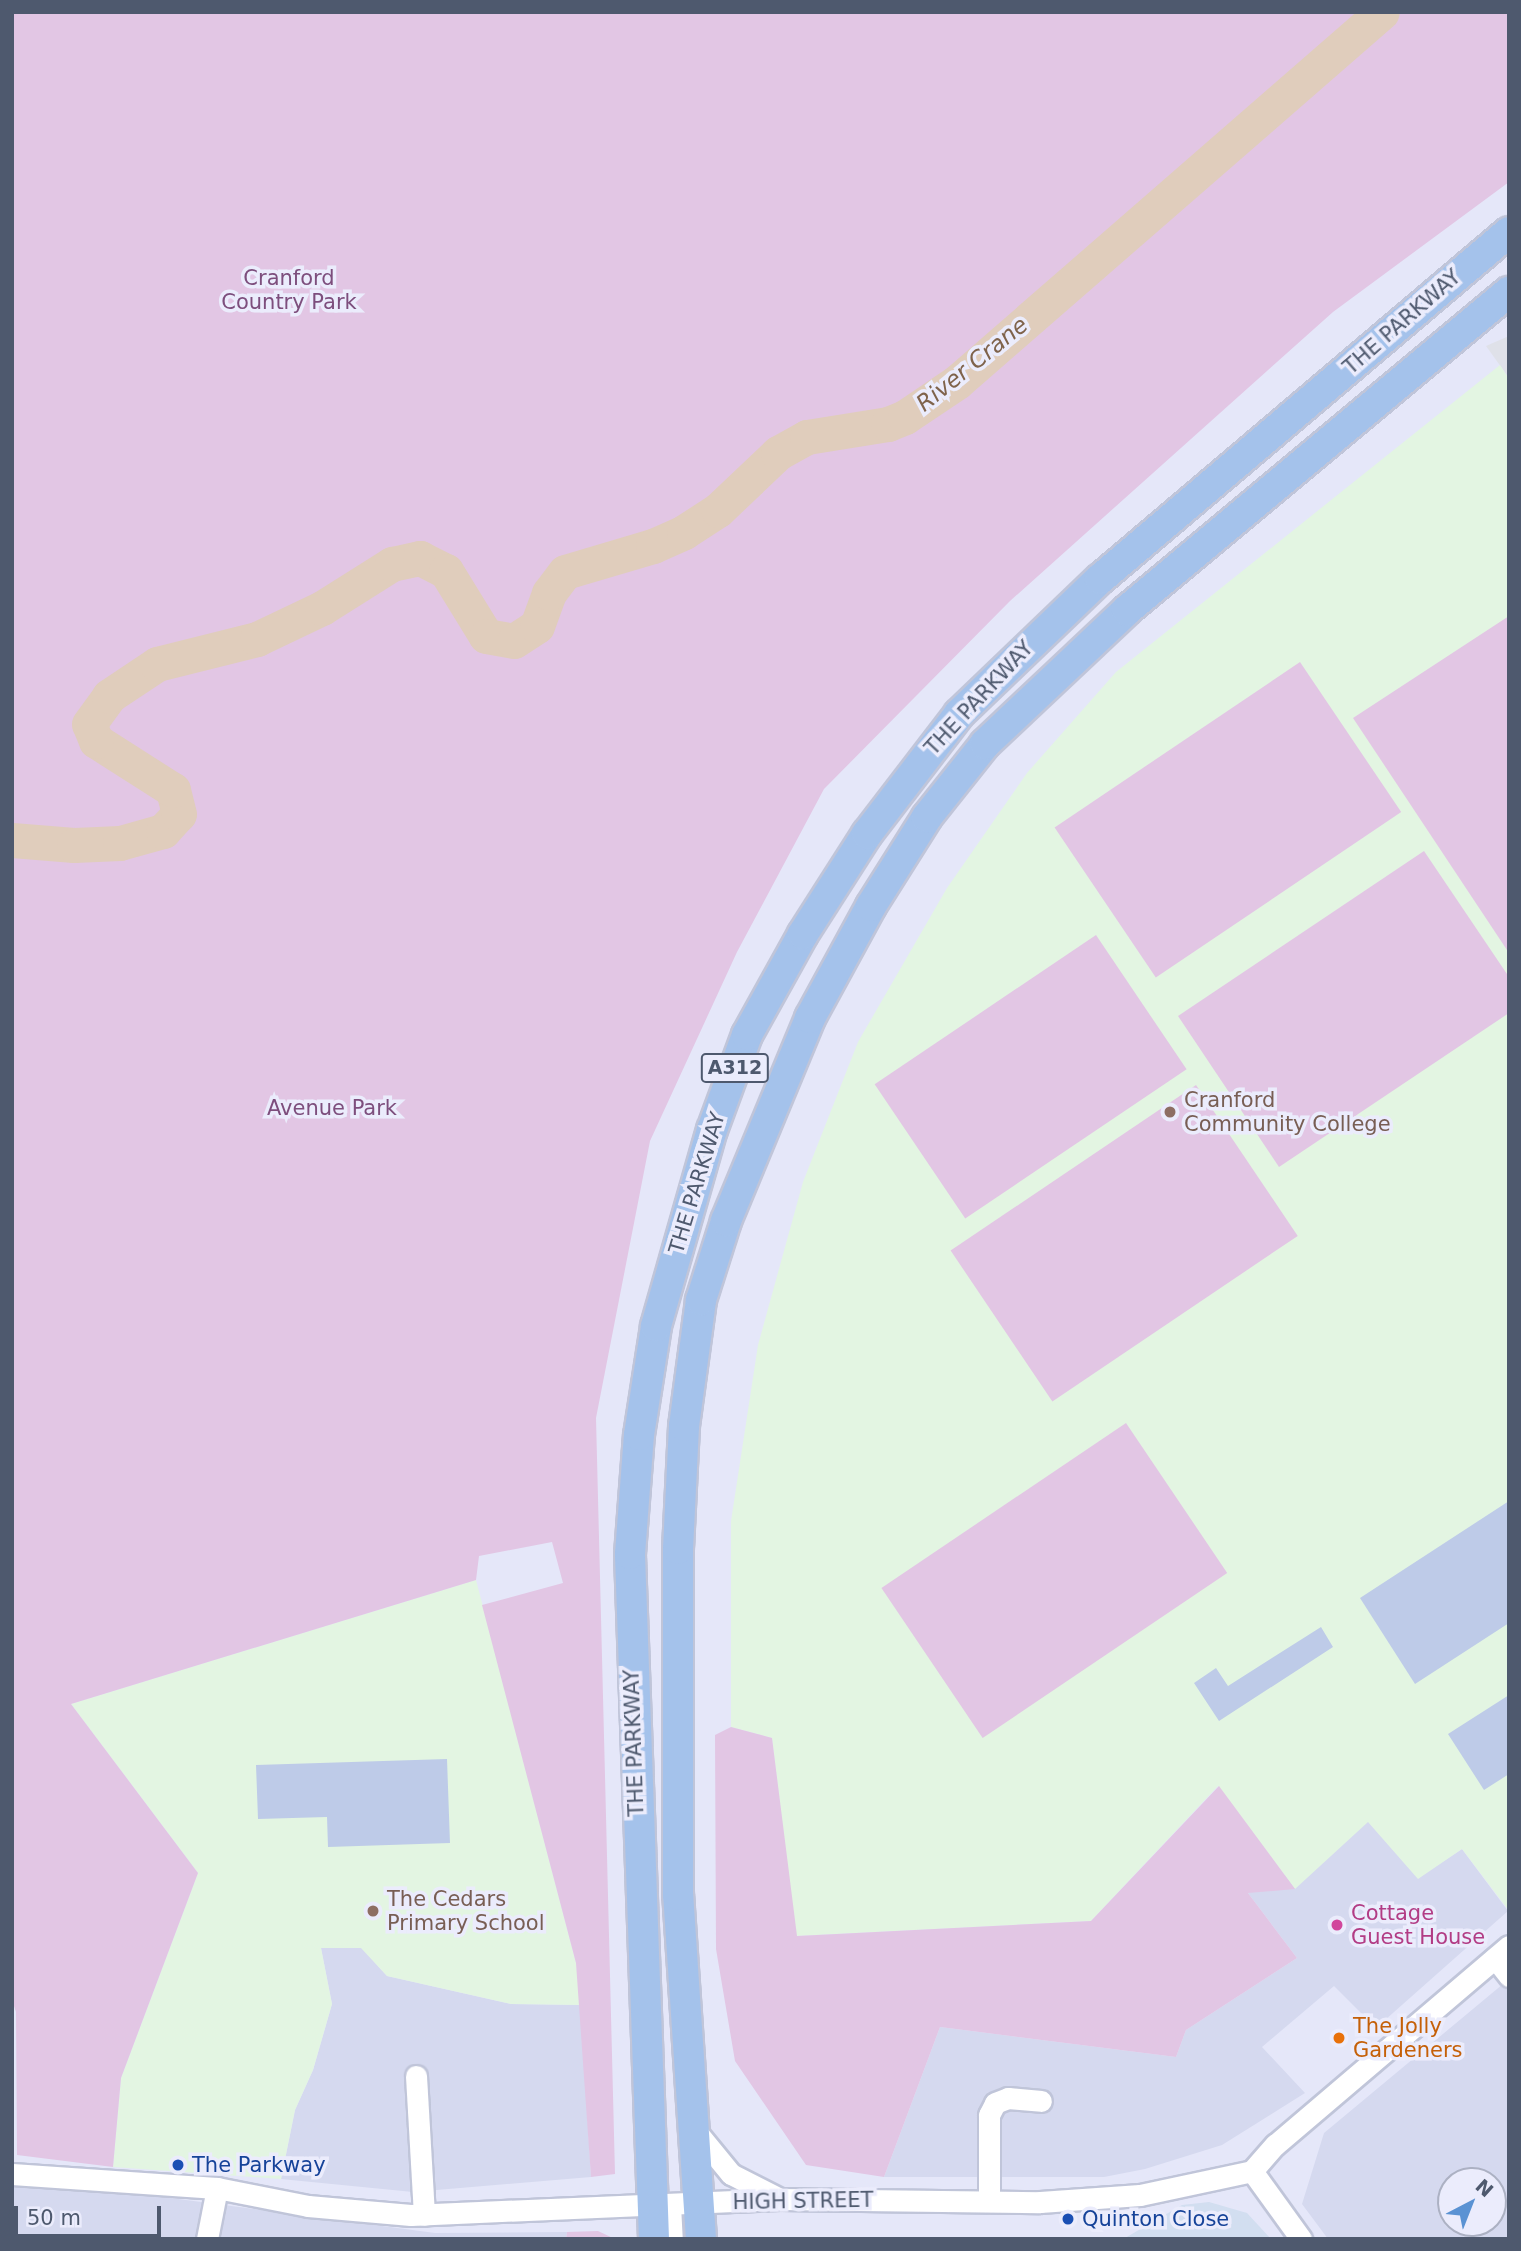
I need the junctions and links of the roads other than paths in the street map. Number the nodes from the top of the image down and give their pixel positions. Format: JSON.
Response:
{"nodes":[{"id":1,"x":1509,"y":232,"type":"edge"},
{"id":2,"x":1509,"y":292,"type":"edge"},
{"id":3,"x":1502,"y":1952,"type":"edge"},
{"id":4,"x":1509,"y":1976,"type":"edge"},
{"id":5,"x":416,"y":2076,"type":"dead end"},
{"id":6,"x":1041,"y":2101,"type":"dead end"},
{"id":7,"x":691,"y":2124,"type":"junction"},
{"id":8,"x":1252,"y":2171,"type":"junction"},
{"id":9,"x":12,"y":2174,"type":"edge"},
{"id":10,"x":217,"y":2188,"type":"junction"},
{"id":11,"x":780,"y":2199,"type":"junction"},
{"id":12,"x":989,"y":2200,"type":"junction"},
{"id":13,"x":699,"y":2203,"type":"junction"},
{"id":14,"x":661,"y":2206,"type":"junction"},
{"id":15,"x":424,"y":2216,"type":"junction"},
{"id":16,"x":207,"y":2239,"type":"edge"},
{"id":17,"x":654,"y":2239,"type":"edge"},
{"id":18,"x":671,"y":2239,"type":"edge"},
{"id":19,"x":701,"y":2239,"type":"edge"},
{"id":20,"x":1301,"y":2239,"type":"edge"}],
"edges":[{"from":1,"to":14,"type":"highway","name":"THE PARKWAY","number":"A312"},
{"from":2,"to":7,"type":"highway","name":"THE PARKWAY","number":"A312"},
{"from":3,"to":4,"type":"street"},
{"from":3,"to":8,"type":"street"},
{"from":5,"to":15,"type":"street"},
{"from":6,"to":12,"type":"street"},
{"from":7,"to":11,"type":"street"},
{"from":7,"to":13,"type":"highway","name":"THE PARKWAY","number":"A312"},
{"from":8,"to":12,"type":"street","name":"HIGH STREET"},
{"from":8,"to":20,"type":"street"},
{"from":9,"to":10,"type":"street","name":"HIGH STREET"},
{"from":10,"to":15,"type":"street","name":"HIGH STREET"},
{"from":10,"to":16,"type":"street"},
{"from":11,"to":12,"type":"street","name":"HIGH STREET"},
{"from":11,"to":13,"type":"street","name":"HIGH STREET"},
{"from":13,"to":14,"type":"street","name":"HIGH STREET"},
{"from":13,"to":19,"type":"highway","name":"THE PARKWAY","number":"A312"},
{"from":14,"to":15,"type":"street","name":"HIGH STREET"},
{"from":14,"to":17,"type":"highway","name":"THE PARKWAY","number":"A312"},
{"from":14,"to":18,"type":"street"}]}
